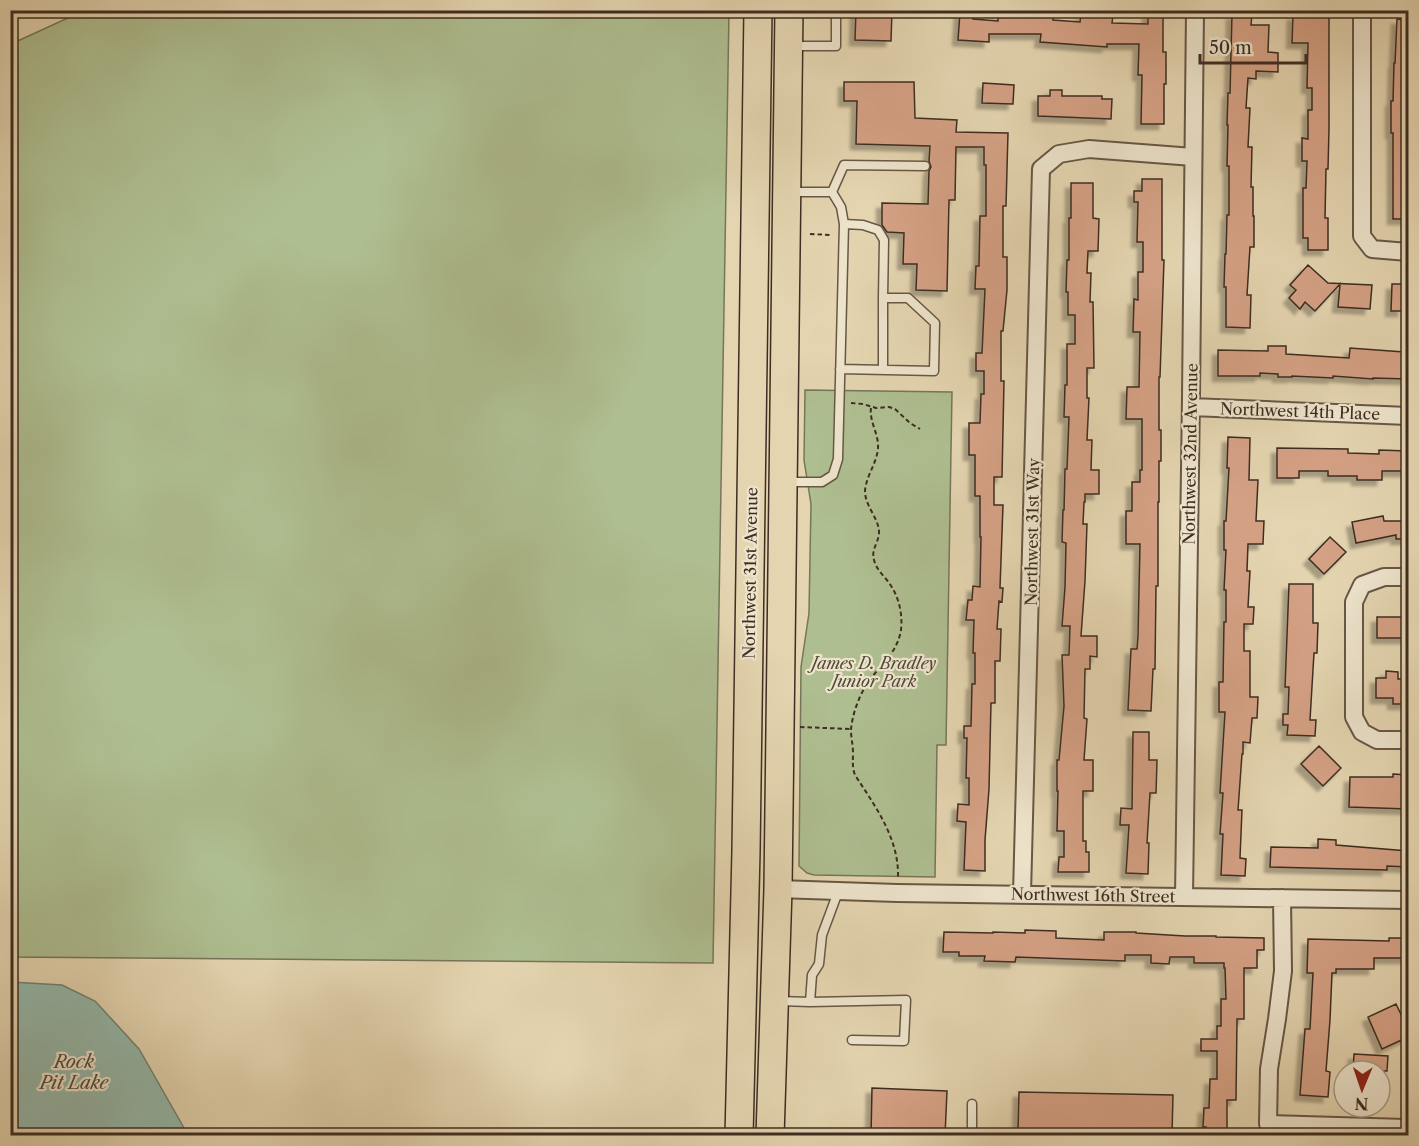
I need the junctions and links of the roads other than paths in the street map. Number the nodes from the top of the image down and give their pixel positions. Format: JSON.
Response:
{"nodes":[{"id":1,"x":758,"y":10,"type":"edge"},
{"id":2,"x":789,"y":10,"type":"edge"},
{"id":3,"x":836,"y":10,"type":"edge"},
{"id":4,"x":1195,"y":10,"type":"edge"},
{"id":5,"x":1362,"y":10,"type":"edge"},
{"id":6,"x":789,"y":46,"type":"junction"},
{"id":7,"x":1193,"y":157,"type":"junction"},
{"id":8,"x":925,"y":166,"type":"dead end"},
{"id":9,"x":787,"y":192,"type":"junction"},
{"id":10,"x":832,"y":192,"type":"junction"},
{"id":11,"x":844,"y":224,"type":"junction"},
{"id":12,"x":1408,"y":252,"type":"edge"},
{"id":13,"x":883,"y":298,"type":"junction"},
{"id":14,"x":840,"y":369,"type":"junction"},
{"id":15,"x":883,"y":370,"type":"junction"},
{"id":16,"x":1191,"y":407,"type":"junction"},
{"id":17,"x":1408,"y":416,"type":"edge"},
{"id":18,"x":784,"y":482,"type":"junction"},
{"id":19,"x":1408,"y":578,"type":"edge"},
{"id":20,"x":1408,"y":740,"type":"edge"},
{"id":21,"x":746,"y":851,"type":"junction"},
{"id":22,"x":778,"y":890,"type":"junction"},
{"id":23,"x":838,"y":892,"type":"junction"},
{"id":24,"x":1022,"y":894,"type":"junction"},
{"id":25,"x":1184,"y":897,"type":"junction"},
{"id":26,"x":1282,"y":898,"type":"junction"},
{"id":27,"x":1408,"y":900,"type":"edge"},
{"id":28,"x":774,"y":1000,"type":"junction"},
{"id":29,"x":810,"y":1002,"type":"junction"},
{"id":30,"x":852,"y":1040,"type":"dead end"},
{"id":31,"x":972,"y":1104,"type":"dead end"},
{"id":32,"x":1407,"y":1124,"type":"edge"},
{"id":33,"x":738,"y":1136,"type":"edge"},
{"id":34,"x":770,"y":1136,"type":"edge"},
{"id":35,"x":972,"y":1136,"type":"edge"}],
"edges":[{"from":1,"to":21,"type":"main road","name":"Northwest 31st Avenue"},
{"from":2,"to":6,"type":"main road","name":"Northwest 31st Avenue"},
{"from":3,"to":6,"type":"lane"},
{"from":4,"to":7,"type":"street","name":"Northwest 32nd Avenue"},
{"from":5,"to":12,"type":"street"},
{"from":6,"to":9,"type":"main road","name":"Northwest 31st Avenue"},
{"from":7,"to":16,"type":"street","name":"Northwest 32nd Avenue"},
{"from":7,"to":24,"type":"street","name":"Northwest 31st Way"},
{"from":8,"to":10,"type":"lane"},
{"from":9,"to":10,"type":"lane"},
{"from":9,"to":18,"type":"main road","name":"Northwest 31st Avenue"},
{"from":10,"to":11,"type":"lane"},
{"from":11,"to":13,"type":"lane"},
{"from":11,"to":14,"type":"lane"},
{"from":13,"to":15,"type":"lane"},
{"from":13,"to":15,"type":"lane"},
{"from":14,"to":15,"type":"lane"},
{"from":14,"to":18,"type":"lane"},
{"from":16,"to":17,"type":"street","name":"Northwest 14th Place"},
{"from":16,"to":25,"type":"street","name":"Northwest 32nd Avenue"},
{"from":18,"to":22,"type":"main road","name":"Northwest 31st Avenue"},
{"from":19,"to":20,"type":"street"},
{"from":21,"to":22,"type":"main road"},
{"from":21,"to":33,"type":"main road","name":"Northwest 31st Avenue"},
{"from":22,"to":23,"type":"street","name":"Northwest 16th Street"},
{"from":22,"to":28,"type":"main road","name":"Northwest 31st Avenue"},
{"from":23,"to":24,"type":"street","name":"Northwest 16th Street"},
{"from":23,"to":29,"type":"lane"},
{"from":24,"to":25,"type":"street","name":"Northwest 16th Street"},
{"from":25,"to":26,"type":"street","name":"Northwest 16th Street"},
{"from":26,"to":27,"type":"street","name":"Northwest 16th Street"},
{"from":26,"to":32,"type":"street"},
{"from":28,"to":29,"type":"lane"},
{"from":28,"to":34,"type":"main road","name":"Northwest 31st Avenue"},
{"from":29,"to":30,"type":"lane"},
{"from":31,"to":35,"type":"lane"}]}
